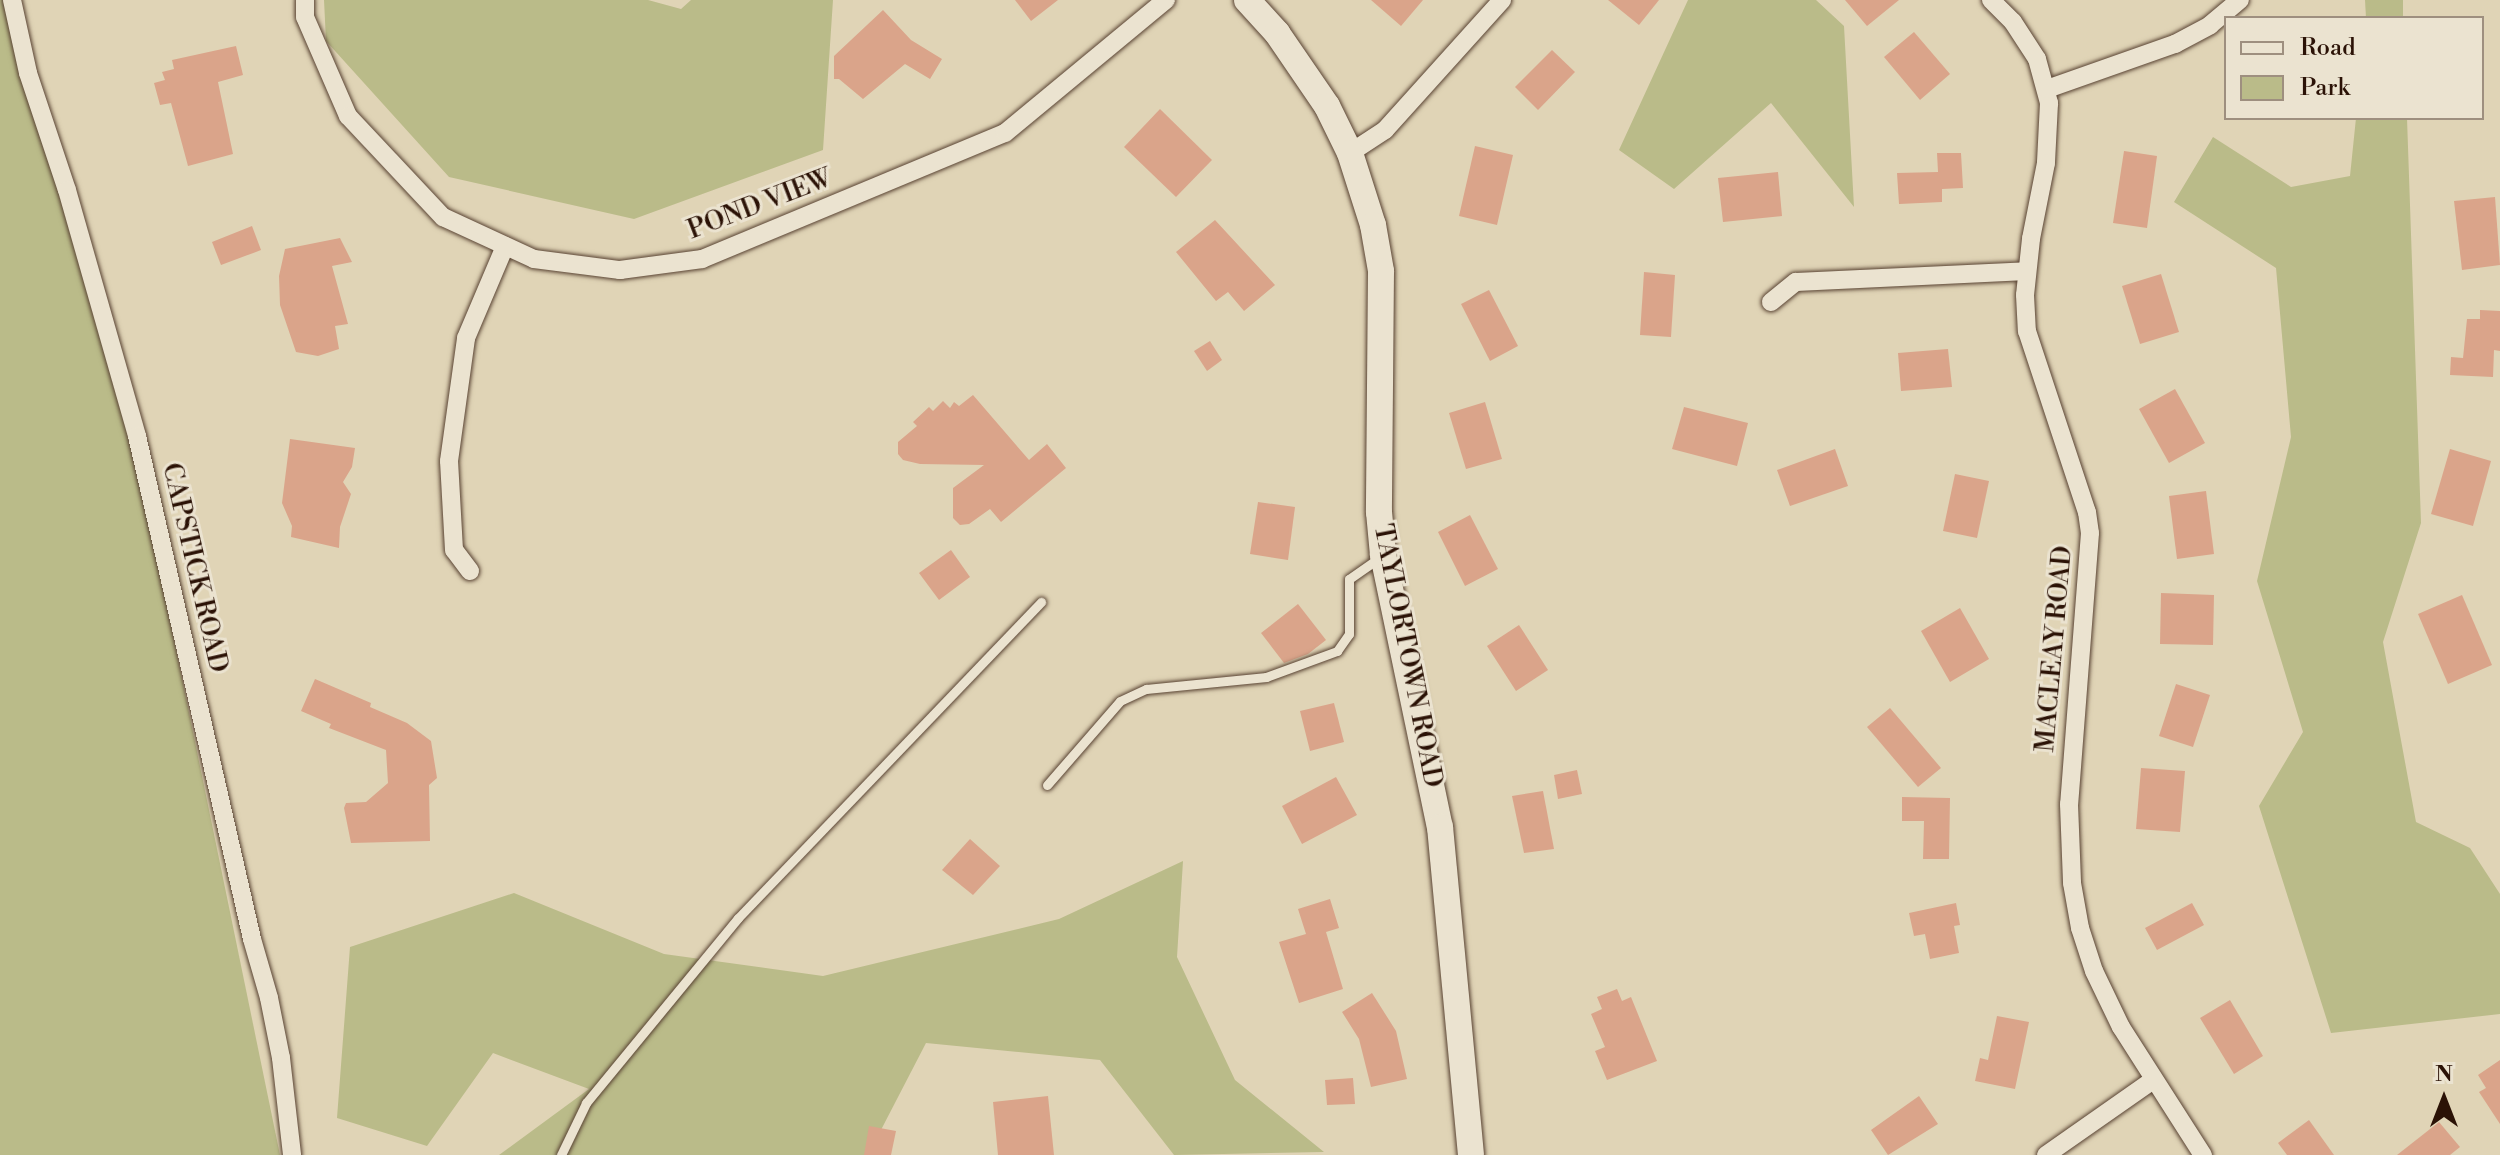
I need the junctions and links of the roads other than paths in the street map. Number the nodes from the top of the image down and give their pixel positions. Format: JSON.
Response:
{"nodes":[{"id":1,"x":12,"y":0,"type":"edge"},
{"id":2,"x":305,"y":0,"type":"edge"},
{"id":3,"x":1166,"y":0,"type":"edge"},
{"id":4,"x":1247,"y":0,"type":"edge"},
{"id":5,"x":1502,"y":0,"type":"edge"},
{"id":6,"x":1991,"y":0,"type":"edge"},
{"id":7,"x":2240,"y":0,"type":"edge"},
{"id":8,"x":2047,"y":89,"type":"junction"},
{"id":9,"x":1350,"y":153,"type":"junction"},
{"id":10,"x":505,"y":246,"type":"junction"},
{"id":11,"x":2027,"y":271,"type":"junction"},
{"id":12,"x":1771,"y":302,"type":"dead end"},
{"id":13,"x":1383,"y":555,"type":"junction"},
{"id":14,"x":470,"y":571,"type":"dead end"},
{"id":15,"x":1041,"y":602,"type":"dead end"},
{"id":16,"x":1047,"y":785,"type":"dead end"},
{"id":17,"x":2153,"y":1080,"type":"junction"},
{"id":18,"x":292,"y":1155,"type":"edge"},
{"id":19,"x":561,"y":1155,"type":"edge"},
{"id":20,"x":1471,"y":1155,"type":"edge"},
{"id":21,"x":2046,"y":1155,"type":"edge"},
{"id":22,"x":2203,"y":1155,"type":"edge"}],
"edges":[{"from":1,"to":18,"type":"street","name":"CAPSTICK ROAD"},
{"from":2,"to":10,"type":"street","name":"POND VIEW"},
{"from":3,"to":10,"type":"street","name":"POND VIEW"},
{"from":4,"to":9,"type":"street","name":"TAYLORTOWN ROAD"},
{"from":5,"to":9,"type":"street"},
{"from":6,"to":8,"type":"street","name":"MACLEAY ROAD"},
{"from":7,"to":8,"type":"street"},
{"from":8,"to":11,"type":"street","name":"MACLEAY ROAD"},
{"from":9,"to":13,"type":"street","name":"TAYLORTOWN ROAD"},
{"from":10,"to":14,"type":"street"},
{"from":11,"to":12,"type":"street"},
{"from":11,"to":17,"type":"street","name":"MACLEAY ROAD"},
{"from":13,"to":16,"type":"lane"},
{"from":13,"to":20,"type":"street","name":"TAYLORTOWN ROAD"},
{"from":15,"to":19,"type":"lane"},
{"from":17,"to":21,"type":"street"},
{"from":17,"to":22,"type":"street","name":"MACLEAY ROAD"}]}
